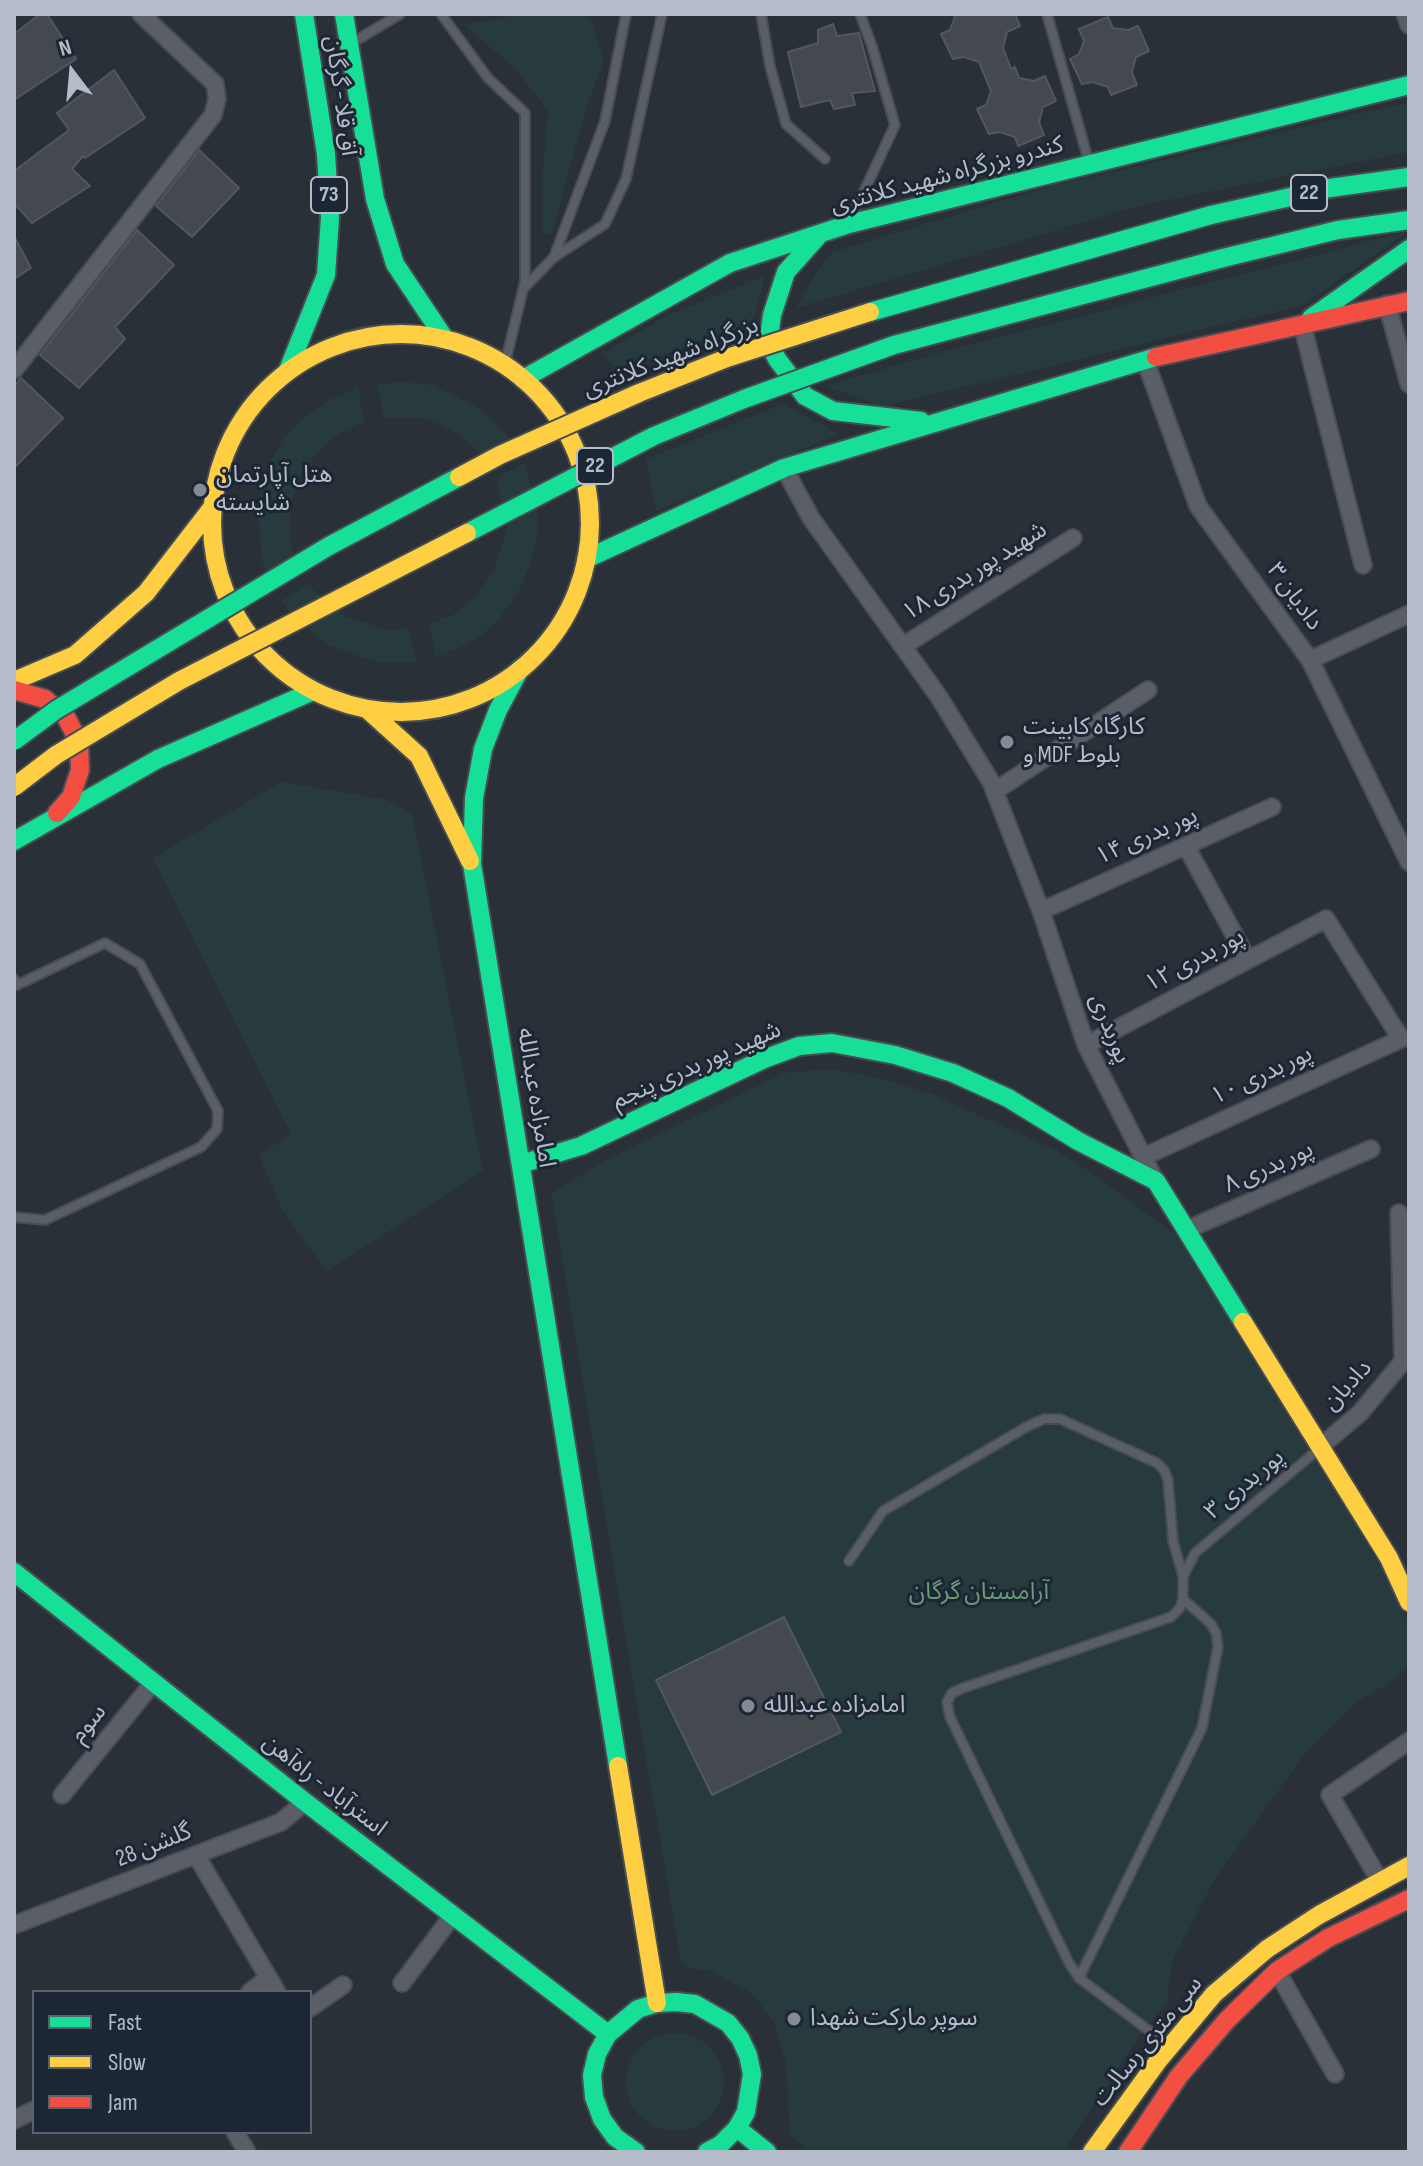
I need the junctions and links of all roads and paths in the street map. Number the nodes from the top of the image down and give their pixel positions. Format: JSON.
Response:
{"nodes":[{"id":1,"x":143,"y":14,"type":"edge"},
{"id":2,"x":304,"y":14,"type":"edge"},
{"id":3,"x":344,"y":14,"type":"edge"},
{"id":4,"x":400,"y":14,"type":"edge"},
{"id":5,"x":441,"y":14,"type":"edge"},
{"id":6,"x":626,"y":14,"type":"edge"},
{"id":7,"x":662,"y":14,"type":"edge"},
{"id":8,"x":761,"y":14,"type":"edge"},
{"id":9,"x":860,"y":14,"type":"edge"},
{"id":10,"x":1047,"y":14,"type":"edge"},
{"id":11,"x":1405,"y":14,"type":"edge"},
{"id":12,"x":1409,"y":25,"type":"edge"},
{"id":13,"x":349,"y":45,"type":"junction"},
{"id":14,"x":1409,"y":85,"type":"edge"},
{"id":15,"x":825,"y":159,"type":"dead end"},
{"id":16,"x":1089,"y":164,"type":"junction"},
{"id":17,"x":1409,"y":177,"type":"edge"},
{"id":18,"x":1409,"y":220,"type":"edge"},
{"id":19,"x":849,"y":224,"type":"junction"},
{"id":20,"x":821,"y":234,"type":"junction"},
{"id":21,"x":1409,"y":249,"type":"edge"},
{"id":22,"x":553,"y":258,"type":"junction"},
{"id":23,"x":523,"y":289,"type":"junction"},
{"id":24,"x":1409,"y":301,"type":"edge"},
{"id":25,"x":1387,"y":304,"type":"junction"},
{"id":26,"x":1302,"y":324,"type":"junction"},
{"id":27,"x":445,"y":339,"type":"junction"},
{"id":28,"x":1145,"y":360,"type":"junction"},
{"id":29,"x":505,"y":364,"type":"junction"},
{"id":30,"x":14,"y":370,"type":"edge"},
{"id":31,"x":288,"y":370,"type":"junction"},
{"id":32,"x":523,"y":379,"type":"junction"},
{"id":33,"x":1409,"y":384,"type":"edge"},
{"id":34,"x":936,"y":422,"type":"junction"},
{"id":35,"x":784,"y":468,"type":"junction"},
{"id":36,"x":211,"y":509,"type":"junction"},
{"id":37,"x":1073,"y":538,"type":"dead end"},
{"id":38,"x":586,"y":559,"type":"junction"},
{"id":39,"x":1363,"y":565,"type":"dead end"},
{"id":40,"x":1409,"y":614,"type":"edge"},
{"id":41,"x":903,"y":646,"type":"junction"},
{"id":42,"x":1310,"y":660,"type":"junction"},
{"id":43,"x":520,"y":669,"type":"junction"},
{"id":44,"x":14,"y":681,"type":"edge"},
{"id":45,"x":14,"y":690,"type":"edge"},
{"id":46,"x":1148,"y":690,"type":"dead end"},
{"id":47,"x":311,"y":692,"type":"junction"},
{"id":48,"x":368,"y":710,"type":"junction"},
{"id":49,"x":14,"y":741,"type":"edge"},
{"id":50,"x":14,"y":787,"type":"edge"},
{"id":51,"x":995,"y":791,"type":"junction"},
{"id":52,"x":1272,"y":807,"type":"dead end"},
{"id":53,"x":53,"y":818,"type":"junction"},
{"id":54,"x":14,"y":841,"type":"edge"},
{"id":55,"x":1186,"y":846,"type":"junction"},
{"id":56,"x":1409,"y":862,"type":"edge"},
{"id":57,"x":472,"y":864,"type":"junction"},
{"id":58,"x":1041,"y":911,"type":"junction"},
{"id":59,"x":1248,"y":960,"type":"junction"},
{"id":60,"x":15,"y":983,"type":"edge"},
{"id":61,"x":1401,"y":1039,"type":"joint"},
{"id":62,"x":1086,"y":1045,"type":"junction"},
{"id":63,"x":1371,"y":1149,"type":"dead end"},
{"id":64,"x":1143,"y":1157,"type":"junction"},
{"id":65,"x":521,"y":1164,"type":"junction"},
{"id":66,"x":1156,"y":1181,"type":"junction"},
{"id":67,"x":1399,"y":1213,"type":"dead end"},
{"id":68,"x":14,"y":1217,"type":"edge"},
{"id":69,"x":1186,"y":1230,"type":"junction"},
{"id":70,"x":1406,"y":1357,"type":"edge"},
{"id":71,"x":1320,"y":1447,"type":"junction"},
{"id":72,"x":849,"y":1561,"type":"dead end"},
{"id":73,"x":14,"y":1572,"type":"edge"},
{"id":74,"x":1183,"y":1577,"type":"junction"},
{"id":75,"x":1183,"y":1599,"type":"junction"},
{"id":76,"x":1409,"y":1602,"type":"edge"},
{"id":77,"x":153,"y":1683,"type":"junction"},
{"id":78,"x":1409,"y":1741,"type":"edge"},
{"id":79,"x":62,"y":1795,"type":"dead end"},
{"id":80,"x":305,"y":1802,"type":"junction"},
{"id":81,"x":196,"y":1855,"type":"junction"},
{"id":82,"x":1409,"y":1866,"type":"edge"},
{"id":83,"x":1380,"y":1881,"type":"junction"},
{"id":84,"x":1409,"y":1899,"type":"edge"},
{"id":85,"x":453,"y":1915,"type":"junction"},
{"id":86,"x":14,"y":1925,"type":"edge"},
{"id":87,"x":1277,"y":1971,"type":"junction"},
{"id":88,"x":1079,"y":1978,"type":"junction"},
{"id":89,"x":402,"y":1983,"type":"dead end"},
{"id":90,"x":273,"y":1985,"type":"edge"},
{"id":91,"x":343,"y":1985,"type":"dead end"},
{"id":92,"x":657,"y":2003,"type":"junction"},
{"id":93,"x":312,"y":2007,"type":"edge"},
{"id":94,"x":608,"y":2034,"type":"junction"},
{"id":95,"x":1164,"y":2054,"type":"junction"},
{"id":96,"x":1335,"y":2074,"type":"dead end"},
{"id":97,"x":1179,"y":2076,"type":"junction"},
{"id":98,"x":32,"y":2111,"type":"edge"},
{"id":99,"x":14,"y":2120,"type":"edge"},
{"id":100,"x":737,"y":2128,"type":"junction"},
{"id":101,"x":236,"y":2134,"type":"edge"},
{"id":102,"x":247,"y":2152,"type":"edge"},
{"id":103,"x":636,"y":2152,"type":"edge"},
{"id":104,"x":707,"y":2152,"type":"edge"},
{"id":105,"x":767,"y":2152,"type":"edge"},
{"id":106,"x":1092,"y":2152,"type":"edge"},
{"id":107,"x":1128,"y":2152,"type":"edge"}],
"edges":[{"from":1,"to":30,"type":"street"},
{"from":2,"to":31,"type":"main road","name":"آق قلا - گرگان","number":"73"},
{"from":3,"to":13,"type":"main road","name":"آق قلا - گرگان","number":"73"},
{"from":4,"to":13,"type":"lane"},
{"from":5,"to":23,"type":"lane"},
{"from":6,"to":22,"type":"lane"},
{"from":7,"to":22,"type":"lane"},
{"from":8,"to":15,"type":"lane"},
{"from":9,"to":19,"type":"lane"},
{"from":10,"to":16,"type":"lane"},
{"from":11,"to":12,"type":"street"},
{"from":13,"to":27,"type":"main road","name":"آق قلا - گرگان","number":"73"},
{"from":14,"to":16,"type":"main road","name":"کندرو بزرگراه شهید کلانتری"},
{"from":16,"to":19,"type":"main road","name":"کندرو بزرگراه شهید کلانتری"},
{"from":17,"to":49,"type":"main road","name":"بزرگراه شهید کلانتری","number":"22","bridge":true},
{"from":18,"to":50,"type":"main road","number":"22","bridge":true},
{"from":19,"to":20,"type":"main road","name":"کندرو بزرگراه شهید کلانتری"},
{"from":20,"to":32,"type":"main road","name":"کندرو بزرگراه شهید کلانتری"},
{"from":20,"to":34,"type":"main road"},
{"from":21,"to":26,"type":"main road"},
{"from":22,"to":23,"type":"lane"},
{"from":23,"to":29,"type":"lane"},
{"from":24,"to":25,"type":"main road"},
{"from":25,"to":26,"type":"main road"},
{"from":25,"to":33,"type":"street"},
{"from":26,"to":28,"type":"main road"},
{"from":26,"to":39,"type":"street"},
{"from":27,"to":29,"type":"main road","number":"22"},
{"from":27,"to":31,"type":"main road","number":"22"},
{"from":28,"to":34,"type":"main road"},
{"from":28,"to":42,"type":"street","name":"دادیان ۳"},
{"from":29,"to":32,"type":"main road","number":"22"},
{"from":31,"to":36,"type":"main road","number":"22"},
{"from":32,"to":38,"type":"main road","number":"22"},
{"from":34,"to":35,"type":"main road"},
{"from":35,"to":38,"type":"main road"},
{"from":35,"to":41,"type":"street","name":"پوربدری"},
{"from":36,"to":44,"type":"main road"},
{"from":36,"to":47,"type":"main road","number":"22"},
{"from":37,"to":41,"type":"street","name":"شهید پور بدری ۱۸"},
{"from":38,"to":43,"type":"main road","number":"22"},
{"from":40,"to":42,"type":"street"},
{"from":41,"to":51,"type":"street","name":"پوربدری"},
{"from":42,"to":56,"type":"street","name":"دادیان ۳"},
{"from":43,"to":48,"type":"main road","number":"22"},
{"from":43,"to":57,"type":"main road","name":"امامزاده عبدالله"},
{"from":45,"to":53,"type":"main road"},
{"from":46,"to":51,"type":"street"},
{"from":47,"to":48,"type":"main road","number":"22"},
{"from":47,"to":53,"type":"main road"},
{"from":48,"to":57,"type":"main road","name":"امامزاده عبدالله"},
{"from":51,"to":58,"type":"street","name":"پوربدری"},
{"from":52,"to":55,"type":"street","name":"پور بدری ۱۴"},
{"from":53,"to":54,"type":"main road"},
{"from":55,"to":58,"type":"street","name":"پور بدری ۱۴"},
{"from":55,"to":59,"type":"street"},
{"from":57,"to":65,"type":"main road","name":"امامزاده عبدالله"},
{"from":58,"to":62,"type":"street","name":"پوربدری"},
{"from":59,"to":61,"type":"street","name":"پور بدری ۱۲"},
{"from":59,"to":62,"type":"street","name":"پور بدری ۱۲"},
{"from":60,"to":68,"type":"lane"},
{"from":61,"to":64,"type":"street","name":"پور بدری ۱۰"},
{"from":62,"to":64,"type":"street","name":"پوربدری"},
{"from":63,"to":69,"type":"street","name":"پور بدری ۸"},
{"from":64,"to":66,"type":"street","name":"پوربدری"},
{"from":65,"to":66,"type":"main road","name":"شهید پور بدری پنجم"},
{"from":65,"to":92,"type":"main road","name":"امامزاده عبدالله"},
{"from":66,"to":69,"type":"main road","name":"پوربدری"},
{"from":67,"to":70,"type":"street"},
{"from":69,"to":71,"type":"main road","name":"پوربدری"},
{"from":70,"to":71,"type":"street","name":"دادیان"},
{"from":71,"to":74,"type":"lane","name":"پور بدری ۳"},
{"from":71,"to":76,"type":"main road","name":"پوربدری"},
{"from":72,"to":74,"type":"lane"},
{"from":73,"to":77,"type":"main road","name":"استرآباد - راه‌آهن"},
{"from":74,"to":75,"type":"lane"},
{"from":75,"to":88,"type":"lane"},
{"from":75,"to":88,"type":"lane"},
{"from":77,"to":79,"type":"street","name":"سوم"},
{"from":77,"to":80,"type":"main road","name":"استرآباد - راه‌آهن"},
{"from":78,"to":83,"type":"street"},
{"from":80,"to":81,"type":"street","name":"گلشن 28"},
{"from":80,"to":85,"type":"main road","name":"استرآباد - راه‌آهن"},
{"from":81,"to":86,"type":"street","name":"گلشن 28"},
{"from":81,"to":90,"type":"street"},
{"from":82,"to":83,"type":"main road","name":"سی متری رسالت"},
{"from":83,"to":95,"type":"main road","name":"سی متری رسالت"},
{"from":84,"to":87,"type":"main road","name":"سی متری رسالت"},
{"from":85,"to":89,"type":"street"},
{"from":85,"to":94,"type":"main road","name":"استرآباد - راه‌آهن"},
{"from":87,"to":96,"type":"street"},
{"from":87,"to":97,"type":"main road","name":"سی متری رسالت"},
{"from":88,"to":95,"type":"lane"},
{"from":91,"to":93,"type":"street"},
{"from":92,"to":94,"type":"main road"},
{"from":92,"to":100,"type":"main road"},
{"from":94,"to":103,"type":"main road"},
{"from":95,"to":97,"type":"main road"},
{"from":95,"to":106,"type":"main road","name":"سی متری رسالت"},
{"from":97,"to":107,"type":"main road","name":"سی متری رسالت"},
{"from":98,"to":99,"type":"street"},
{"from":100,"to":104,"type":"main road"},
{"from":100,"to":105,"type":"main road"},
{"from":101,"to":102,"type":"street"}]}
